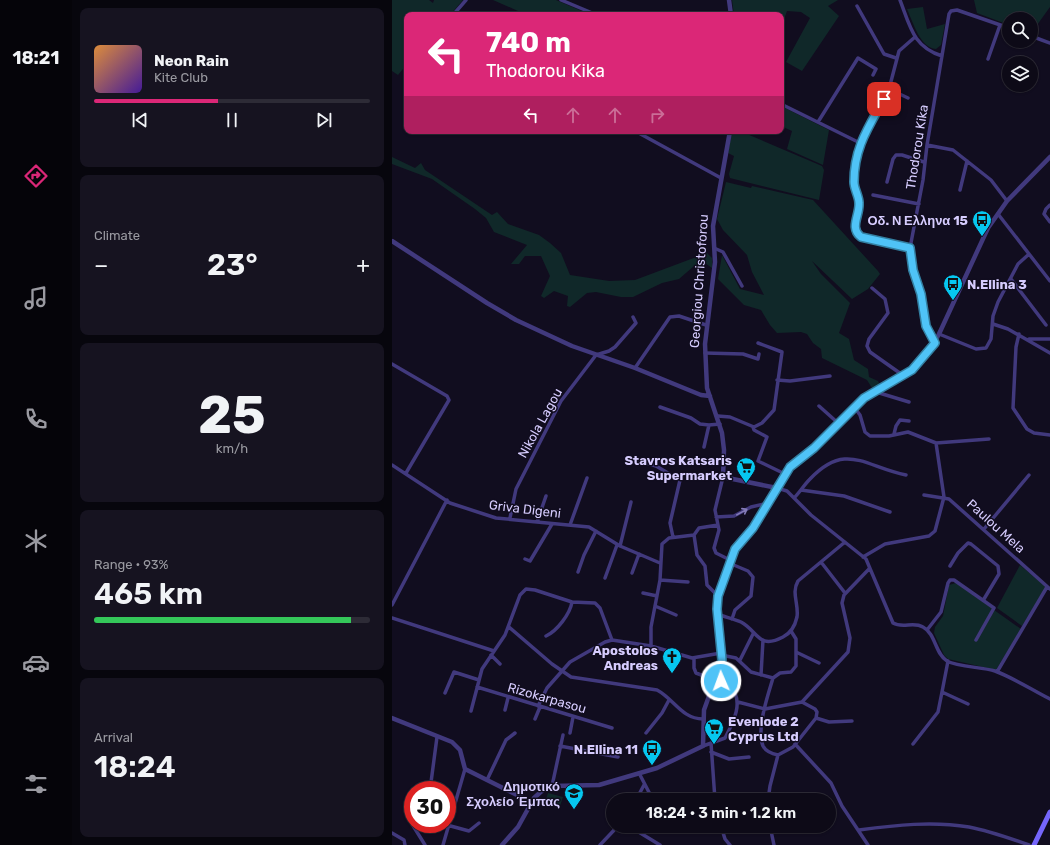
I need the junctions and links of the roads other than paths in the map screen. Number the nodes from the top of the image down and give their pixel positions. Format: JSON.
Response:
{"nodes":[{"id":1,"x":466,"y":0,"type":"edge"},
{"id":2,"x":561,"y":0,"type":"edge"},
{"id":3,"x":729,"y":0,"type":"edge"},
{"id":4,"x":900,"y":0,"type":"edge"},
{"id":5,"x":857,"y":6,"type":"dead end"},
{"id":6,"x":456,"y":12,"type":"edge"},
{"id":7,"x":589,"y":12,"type":"edge"},
{"id":8,"x":731,"y":12,"type":"edge"},
{"id":9,"x":1000,"y":25,"type":"joint"},
{"id":10,"x":915,"y":37,"type":"junction"},
{"id":11,"x":1038,"y":39,"type":"edge"},
{"id":12,"x":1050,"y":43,"type":"edge"},
{"id":13,"x":942,"y":56,"type":"junction"},
{"id":14,"x":896,"y":58,"type":"junction"},
{"id":15,"x":988,"y":59,"type":"dead end"},
{"id":16,"x":873,"y":75,"type":"dead end"},
{"id":17,"x":889,"y":89,"type":"junction"},
{"id":18,"x":908,"y":98,"type":"dead end"},
{"id":19,"x":784,"y":105,"type":"edge"},
{"id":20,"x":818,"y":122,"type":"junction"},
{"id":21,"x":641,"y":134,"type":"edge"},
{"id":22,"x":729,"y":134,"type":"edge"},
{"id":23,"x":860,"y":143,"type":"junction"},
{"id":24,"x":927,"y":145,"type":"junction"},
{"id":25,"x":1050,"y":157,"type":"edge"},
{"id":26,"x":967,"y":161,"type":"junction"},
{"id":27,"x":924,"y":162,"type":"junction"},
{"id":28,"x":722,"y":178,"type":"junction"},
{"id":29,"x":887,"y":182,"type":"dead end"},
{"id":30,"x":960,"y":190,"type":"dead end"},
{"id":31,"x":873,"y":195,"type":"dead end"},
{"id":32,"x":1007,"y":201,"type":"junction"},
{"id":33,"x":919,"y":204,"type":"junction"},
{"id":34,"x":1050,"y":205,"type":"edge"},
{"id":35,"x":998,"y":214,"type":"junction"},
{"id":36,"x":1050,"y":222,"type":"edge"},
{"id":37,"x":392,"y":241,"type":"edge"},
{"id":38,"x":714,"y":248,"type":"junction"},
{"id":39,"x":910,"y":248,"type":"junction"},
{"id":40,"x":1028,"y":255,"type":"junction"},
{"id":41,"x":1011,"y":279,"type":"junction"},
{"id":42,"x":1050,"y":281,"type":"edge"},
{"id":43,"x":742,"y":286,"type":"dead end"},
{"id":44,"x":872,"y":288,"type":"dead end"},
{"id":45,"x":633,"y":317,"type":"dead end"},
{"id":46,"x":993,"y":324,"type":"junction"},
{"id":47,"x":706,"y":325,"type":"junction"},
{"id":48,"x":1046,"y":325,"type":"dead end"},
{"id":49,"x":939,"y":334,"type":"junction"},
{"id":50,"x":1019,"y":334,"type":"junction"},
{"id":51,"x":1027,"y":339,"type":"junction"},
{"id":52,"x":1050,"y":339,"type":"edge"},
{"id":53,"x":1045,"y":341,"type":"junction"},
{"id":54,"x":758,"y":343,"type":"dead end"},
{"id":55,"x":935,"y":343,"type":"junction"},
{"id":56,"x":1042,"y":348,"type":"junction"},
{"id":57,"x":705,"y":353,"type":"junction"},
{"id":58,"x":1050,"y":353,"type":"edge"},
{"id":59,"x":759,"y":354,"type":"dead end"},
{"id":60,"x":596,"y":355,"type":"junction"},
{"id":61,"x":392,"y":364,"type":"edge"},
{"id":62,"x":635,"y":368,"type":"junction"},
{"id":63,"x":830,"y":376,"type":"dead end"},
{"id":64,"x":904,"y":376,"type":"junction"},
{"id":65,"x":777,"y":380,"type":"junction"},
{"id":66,"x":876,"y":392,"type":"junction"},
{"id":67,"x":710,"y":396,"type":"junction"},
{"id":68,"x":909,"y":402,"type":"dead end"},
{"id":69,"x":819,"y":406,"type":"dead end"},
{"id":70,"x":660,"y":407,"type":"dead end"},
{"id":71,"x":854,"y":407,"type":"junction"},
{"id":72,"x":718,"y":416,"type":"junction"},
{"id":73,"x":909,"y":421,"type":"dead end"},
{"id":74,"x":838,"y":423,"type":"junction"},
{"id":75,"x":720,"y":424,"type":"junction"},
{"id":76,"x":710,"y":425,"type":"junction"},
{"id":77,"x":753,"y":427,"type":"junction"},
{"id":78,"x":894,"y":434,"type":"junction"},
{"id":79,"x":1050,"y":435,"type":"edge"},
{"id":80,"x":989,"y":439,"type":"dead end"},
{"id":81,"x":936,"y":442,"type":"junction"},
{"id":82,"x":704,"y":447,"type":"dead end"},
{"id":83,"x":629,"y":458,"type":"dead end"},
{"id":84,"x":392,"y":465,"type":"edge"},
{"id":85,"x":406,"y":473,"type":"junction"},
{"id":86,"x":785,"y":474,"type":"junction"},
{"id":87,"x":906,"y":475,"type":"dead end"},
{"id":88,"x":1029,"y":475,"type":"dead end"},
{"id":89,"x":723,"y":477,"type":"junction"},
{"id":90,"x":587,"y":478,"type":"dead end"},
{"id":91,"x":777,"y":488,"type":"junction"},
{"id":92,"x":801,"y":490,"type":"junction"},
{"id":93,"x":924,"y":495,"type":"dead end"},
{"id":94,"x":546,"y":496,"type":"dead end"},
{"id":95,"x":944,"y":497,"type":"junction"},
{"id":96,"x":794,"y":498,"type":"junction"},
{"id":97,"x":447,"y":500,"type":"junction"},
{"id":98,"x":631,"y":502,"type":"dead end"},
{"id":99,"x":768,"y":503,"type":"junction"},
{"id":100,"x":890,"y":512,"type":"dead end"},
{"id":101,"x":716,"y":517,"type":"junction"},
{"id":102,"x":510,"y":518,"type":"junction"},
{"id":103,"x":537,"y":522,"type":"junction"},
{"id":104,"x":552,"y":524,"type":"junction"},
{"id":105,"x":570,"y":525,"type":"junction"},
{"id":106,"x":718,"y":525,"type":"junction"},
{"id":107,"x":984,"y":529,"type":"junction"},
{"id":108,"x":596,"y":531,"type":"junction"},
{"id":109,"x":694,"y":535,"type":"junction"},
{"id":110,"x":673,"y":537,"type":"junction"},
{"id":111,"x":845,"y":542,"type":"junction"},
{"id":112,"x":618,"y":545,"type":"junction"},
{"id":113,"x":639,"y":554,"type":"junction"},
{"id":114,"x":864,"y":557,"type":"junction"},
{"id":115,"x":525,"y":559,"type":"dead end"},
{"id":116,"x":730,"y":561,"type":"junction"},
{"id":117,"x":821,"y":562,"type":"junction"},
{"id":118,"x":660,"y":563,"type":"junction"},
{"id":119,"x":950,"y":566,"type":"dead end"},
{"id":120,"x":869,"y":569,"type":"junction"},
{"id":121,"x":578,"y":572,"type":"dead end"},
{"id":122,"x":632,"y":573,"type":"dead end"},
{"id":123,"x":605,"y":578,"type":"dead end"},
{"id":124,"x":660,"y":580,"type":"junction"},
{"id":125,"x":688,"y":582,"type":"dead end"},
{"id":126,"x":1049,"y":588,"type":"edge"},
{"id":127,"x":643,"y":593,"type":"dead end"},
{"id":128,"x":845,"y":593,"type":"junction"},
{"id":129,"x":657,"y":596,"type":"junction"},
{"id":130,"x":718,"y":596,"type":"junction"},
{"id":131,"x":984,"y":599,"type":"junction"},
{"id":132,"x":572,"y":602,"type":"junction"},
{"id":133,"x":392,"y":605,"type":"edge"},
{"id":134,"x":655,"y":606,"type":"junction"},
{"id":135,"x":717,"y":614,"type":"junction"},
{"id":136,"x":676,"y":615,"type":"dead end"},
{"id":137,"x":392,"y":618,"type":"edge"},
{"id":138,"x":732,"y":619,"type":"junction"},
{"id":139,"x":509,"y":627,"type":"junction"},
{"id":140,"x":927,"y":630,"type":"junction"},
{"id":141,"x":791,"y":632,"type":"junction"},
{"id":142,"x":754,"y":634,"type":"junction"},
{"id":143,"x":546,"y":636,"type":"dead end"},
{"id":144,"x":612,"y":640,"type":"junction"},
{"id":145,"x":764,"y":640,"type":"junction"},
{"id":146,"x":976,"y":640,"type":"dead end"},
{"id":147,"x":651,"y":646,"type":"junction"},
{"id":148,"x":494,"y":651,"type":"junction"},
{"id":149,"x":796,"y":652,"type":"junction"},
{"id":150,"x":721,"y":654,"type":"junction"},
{"id":151,"x":491,"y":655,"type":"junction"},
{"id":152,"x":694,"y":658,"type":"junction"},
{"id":153,"x":740,"y":660,"type":"junction"},
{"id":154,"x":948,"y":661,"type":"junction"},
{"id":155,"x":819,"y":663,"type":"dead end"},
{"id":156,"x":500,"y":664,"type":"dead end"},
{"id":157,"x":561,"y":670,"type":"junction"},
{"id":158,"x":997,"y":672,"type":"junction"},
{"id":159,"x":760,"y":675,"type":"junction"},
{"id":160,"x":773,"y":678,"type":"junction"},
{"id":161,"x":716,"y":679,"type":"junction"},
{"id":162,"x":479,"y":680,"type":"junction"},
{"id":163,"x":477,"y":687,"type":"junction"},
{"id":164,"x":942,"y":692,"type":"junction"},
{"id":165,"x":444,"y":693,"type":"dead end"},
{"id":166,"x":508,"y":698,"type":"junction"},
{"id":167,"x":1050,"y":698,"type":"edge"},
{"id":168,"x":669,"y":700,"type":"junction"},
{"id":169,"x":738,"y":702,"type":"junction"},
{"id":170,"x":802,"y":702,"type":"junction"},
{"id":171,"x":968,"y":704,"type":"dead end"},
{"id":172,"x":539,"y":706,"type":"junction"},
{"id":173,"x":765,"y":709,"type":"junction"},
{"id":174,"x":505,"y":710,"type":"dead end"},
{"id":175,"x":471,"y":711,"type":"dead end"},
{"id":176,"x":573,"y":717,"type":"junction"},
{"id":177,"x":392,"y":718,"type":"edge"},
{"id":178,"x":816,"y":718,"type":"junction"},
{"id":179,"x":535,"y":719,"type":"dead end"},
{"id":180,"x":703,"y":719,"type":"junction"},
{"id":181,"x":852,"y":720,"type":"dead end"},
{"id":182,"x":612,"y":728,"type":"dead end"},
{"id":183,"x":515,"y":733,"type":"dead end"},
{"id":184,"x":570,"y":733,"type":"dead end"},
{"id":185,"x":646,"y":733,"type":"dead end"},
{"id":186,"x":563,"y":735,"type":"dead end"},
{"id":187,"x":437,"y":737,"type":"junction"},
{"id":188,"x":711,"y":743,"type":"junction"},
{"id":189,"x":796,"y":744,"type":"junction"},
{"id":190,"x":913,"y":744,"type":"dead end"},
{"id":191,"x":560,"y":746,"type":"junction"},
{"id":192,"x":703,"y":746,"type":"junction"},
{"id":193,"x":711,"y":752,"type":"junction"},
{"id":194,"x":778,"y":756,"type":"junction"},
{"id":195,"x":618,"y":757,"type":"dead end"},
{"id":196,"x":748,"y":757,"type":"dead end"},
{"id":197,"x":465,"y":770,"type":"junction"},
{"id":198,"x":639,"y":773,"type":"junction"},
{"id":199,"x":487,"y":780,"type":"junction"},
{"id":200,"x":431,"y":781,"type":"edge"},
{"id":201,"x":644,"y":785,"type":"junction"},
{"id":202,"x":552,"y":786,"type":"junction"},
{"id":203,"x":640,"y":793,"type":"edge"},
{"id":204,"x":649,"y":793,"type":"edge"},
{"id":205,"x":714,"y":793,"type":"edge"},
{"id":206,"x":770,"y":793,"type":"edge"},
{"id":207,"x":456,"y":798,"type":"edge"},
{"id":208,"x":531,"y":802,"type":"junction"},
{"id":209,"x":1050,"y":812,"type":"edge"},
{"id":210,"x":479,"y":823,"type":"dead end"},
{"id":211,"x":456,"y":827,"type":"edge"},
{"id":212,"x":859,"y":830,"type":"junction"},
{"id":213,"x":392,"y":833,"type":"edge"},
{"id":214,"x":418,"y":833,"type":"edge"},
{"id":215,"x":445,"y":833,"type":"edge"},
{"id":216,"x":611,"y":833,"type":"edge"},
{"id":217,"x":640,"y":833,"type":"edge"},
{"id":218,"x":724,"y":833,"type":"edge"},
{"id":219,"x":771,"y":833,"type":"edge"},
{"id":220,"x":729,"y":844,"type":"edge"},
{"id":221,"x":405,"y":845,"type":"edge"},
{"id":222,"x":425,"y":845,"type":"edge"},
{"id":223,"x":442,"y":845,"type":"edge"},
{"id":224,"x":502,"y":845,"type":"edge"},
{"id":225,"x":600,"y":845,"type":"edge"},
{"id":226,"x":660,"y":845,"type":"edge"},
{"id":227,"x":723,"y":845,"type":"edge"},
{"id":228,"x":774,"y":845,"type":"edge"},
{"id":229,"x":868,"y":845,"type":"edge"},
{"id":230,"x":1029,"y":845,"type":"edge"},
{"id":231,"x":1034,"y":845,"type":"edge"}],
"edges":[{"from":1,"to":6,"type":"street"},
{"from":2,"to":7,"type":"street"},
{"from":3,"to":8,"type":"street"},
{"from":4,"to":10,"type":"street"},
{"from":5,"to":14,"type":"street"},
{"from":9,"to":13,"type":"street","name":"Thodorou Kika"},
{"from":9,"to":15,"type":"street"},
{"from":10,"to":13,"type":"street"},
{"from":10,"to":14,"type":"street"},
{"from":11,"to":12,"type":"street"},
{"from":13,"to":24,"type":"street","name":"Thodorou Kika"},
{"from":14,"to":17,"type":"street"},
{"from":16,"to":20,"type":"street"},
{"from":17,"to":18,"type":"street"},
{"from":17,"to":23,"type":"street"},
{"from":19,"to":20,"type":"street"},
{"from":20,"to":23,"type":"street"},
{"from":21,"to":28,"type":"street"},
{"from":22,"to":28,"type":"street","name":"Georgiou Christoforou"},
{"from":23,"to":39,"type":"street"},
{"from":24,"to":26,"type":"street"},
{"from":24,"to":27,"type":"street","name":"Thodorou Kika"},
{"from":25,"to":32,"type":"street"},
{"from":26,"to":30,"type":"street"},
{"from":26,"to":32,"type":"street"},
{"from":27,"to":29,"type":"street"},
{"from":27,"to":33,"type":"street","name":"Thodorou Kika"},
{"from":28,"to":38,"type":"street","name":"Georgiou Christoforou"},
{"from":31,"to":33,"type":"street"},
{"from":32,"to":35,"type":"street"},
{"from":33,"to":39,"type":"street","name":"Thodorou Kika"},
{"from":34,"to":36,"type":"street"},
{"from":35,"to":40,"type":"street"},
{"from":35,"to":49,"type":"street"},
{"from":37,"to":60,"type":"street"},
{"from":38,"to":43,"type":"street"},
{"from":38,"to":47,"type":"street","name":"Georgiou Christoforou"},
{"from":39,"to":55,"type":"street","name":"Thodorou Kika"},
{"from":40,"to":41,"type":"street"},
{"from":40,"to":42,"type":"street"},
{"from":41,"to":46,"type":"street"},
{"from":41,"to":48,"type":"street"},
{"from":44,"to":64,"type":"street"},
{"from":45,"to":60,"type":"street"},
{"from":46,"to":49,"type":"street"},
{"from":46,"to":50,"type":"street"},
{"from":47,"to":57,"type":"street","name":"Georgiou Christoforou"},
{"from":47,"to":62,"type":"street"},
{"from":49,"to":55,"type":"street"},
{"from":50,"to":51,"type":"street"},
{"from":50,"to":79,"type":"street"},
{"from":51,"to":53,"type":"street"},
{"from":51,"to":56,"type":"street"},
{"from":52,"to":53,"type":"street"},
{"from":53,"to":56,"type":"street"},
{"from":54,"to":65,"type":"street"},
{"from":55,"to":64,"type":"street"},
{"from":56,"to":58,"type":"street"},
{"from":57,"to":59,"type":"street"},
{"from":57,"to":67,"type":"street","name":"Georgiou Christoforou"},
{"from":60,"to":62,"type":"street"},
{"from":60,"to":102,"type":"street","name":"Nikola Lagou"},
{"from":61,"to":85,"type":"street"},
{"from":62,"to":67,"type":"street"},
{"from":63,"to":65,"type":"street"},
{"from":64,"to":66,"type":"street"},
{"from":65,"to":77,"type":"street"},
{"from":66,"to":68,"type":"street"},
{"from":66,"to":71,"type":"street"},
{"from":67,"to":72,"type":"street","name":"Georgiou Christoforou"},
{"from":69,"to":74,"type":"street"},
{"from":70,"to":76,"type":"street"},
{"from":71,"to":74,"type":"street"},
{"from":71,"to":78,"type":"street"},
{"from":72,"to":75,"type":"street","name":"Georgiou Christoforou"},
{"from":72,"to":77,"type":"street"},
{"from":73,"to":78,"type":"street"},
{"from":74,"to":86,"type":"street"},
{"from":75,"to":76,"type":"street"},
{"from":75,"to":89,"type":"street","name":"Georgiou Christoforou"},
{"from":76,"to":82,"type":"street"},
{"from":77,"to":86,"type":"street"},
{"from":78,"to":81,"type":"street"},
{"from":80,"to":81,"type":"street"},
{"from":81,"to":95,"type":"street"},
{"from":83,"to":110,"type":"street"},
{"from":84,"to":85,"type":"street","name":"Griva Digeni"},
{"from":85,"to":97,"type":"street","name":"Griva Digeni"},
{"from":86,"to":91,"type":"street"},
{"from":87,"to":92,"type":"street"},
{"from":88,"to":107,"type":"street"},
{"from":89,"to":91,"type":"street"},
{"from":89,"to":101,"type":"street","name":"Georgiou Christoforou"},
{"from":90,"to":105,"type":"street"},
{"from":91,"to":96,"type":"street"},
{"from":91,"to":99,"type":"street"},
{"from":92,"to":96,"type":"street"},
{"from":92,"to":100,"type":"street"},
{"from":93,"to":95,"type":"street","name":"Paulou Mela"},
{"from":94,"to":103,"type":"street"},
{"from":95,"to":107,"type":"street","name":"Paulou Mela"},
{"from":95,"to":114,"type":"street"},
{"from":96,"to":111,"type":"street"},
{"from":97,"to":102,"type":"street","name":"Griva Digeni"},
{"from":97,"to":133,"type":"street"},
{"from":98,"to":112,"type":"street"},
{"from":101,"to":99,"type":"street","one_way":true},
{"from":99,"to":116,"type":"street"},
{"from":101,"to":106,"type":"street","name":"Georgiou Christoforou"},
{"from":102,"to":103,"type":"street","name":"Griva Digeni"},
{"from":103,"to":104,"type":"street","name":"Griva Digeni"},
{"from":104,"to":105,"type":"street","name":"Griva Digeni"},
{"from":104,"to":115,"type":"street"},
{"from":105,"to":108,"type":"street","name":"Griva Digeni"},
{"from":106,"to":109,"type":"street"},
{"from":106,"to":116,"type":"street","name":"Georgiou Christoforou"},
{"from":107,"to":126,"type":"street","name":"Paulou Mela"},
{"from":108,"to":112,"type":"street","name":"Griva Digeni"},
{"from":108,"to":121,"type":"street"},
{"from":109,"to":110,"type":"street"},
{"from":109,"to":130,"type":"street"},
{"from":110,"to":118,"type":"street"},
{"from":111,"to":114,"type":"street"},
{"from":111,"to":117,"type":"street"},
{"from":112,"to":113,"type":"street","name":"Griva Digeni"},
{"from":112,"to":123,"type":"street"},
{"from":113,"to":118,"type":"street","name":"Griva Digeni"},
{"from":113,"to":122,"type":"street"},
{"from":114,"to":120,"type":"street"},
{"from":116,"to":130,"type":"street"},
{"from":116,"to":138,"type":"street"},
{"from":117,"to":128,"type":"street"},
{"from":117,"to":141,"type":"street"},
{"from":118,"to":124,"type":"street"},
{"from":119,"to":131,"type":"street"},
{"from":120,"to":128,"type":"street"},
{"from":120,"to":140,"type":"street"},
{"from":124,"to":125,"type":"street"},
{"from":124,"to":129,"type":"street"},
{"from":126,"to":158,"type":"street","name":"Paulou Mela"},
{"from":127,"to":129,"type":"street"},
{"from":128,"to":170,"type":"street"},
{"from":129,"to":134,"type":"street"},
{"from":130,"to":135,"type":"street"},
{"from":131,"to":140,"type":"street"},
{"from":131,"to":146,"type":"street"},
{"from":132,"to":139,"type":"street"},
{"from":132,"to":143,"type":"street"},
{"from":132,"to":144,"type":"street"},
{"from":134,"to":136,"type":"street"},
{"from":134,"to":147,"type":"street"},
{"from":135,"to":138,"type":"street"},
{"from":135,"to":150,"type":"street"},
{"from":137,"to":148,"type":"street"},
{"from":138,"to":142,"type":"street"},
{"from":139,"to":148,"type":"street"},
{"from":139,"to":157,"type":"street"},
{"from":140,"to":154,"type":"street"},
{"from":141,"to":145,"type":"street"},
{"from":141,"to":149,"type":"street"},
{"from":142,"to":145,"type":"street"},
{"from":142,"to":153,"type":"street"},
{"from":144,"to":147,"type":"street"},
{"from":144,"to":157,"type":"street"},
{"from":145,"to":159,"type":"street"},
{"from":147,"to":152,"type":"street"},
{"from":148,"to":151,"type":"street"},
{"from":149,"to":155,"type":"street"},
{"from":149,"to":160,"type":"street"},
{"from":150,"to":152,"type":"street"},
{"from":150,"to":153,"type":"street"},
{"from":150,"to":161,"type":"street"},
{"from":151,"to":156,"type":"street"},
{"from":151,"to":162,"type":"street"},
{"from":152,"to":161,"type":"street"},
{"from":153,"to":159,"type":"street"},
{"from":154,"to":158,"type":"street"},
{"from":154,"to":164,"type":"street"},
{"from":157,"to":168,"type":"street"},
{"from":157,"to":172,"type":"street"},
{"from":158,"to":167,"type":"street"},
{"from":159,"to":160,"type":"street"},
{"from":160,"to":173,"type":"street"},
{"from":161,"to":169,"type":"street"},
{"from":161,"to":180,"type":"street"},
{"from":162,"to":163,"type":"street"},
{"from":162,"to":165,"type":"street"},
{"from":163,"to":166,"type":"street","name":"Rizokarpasou"},
{"from":163,"to":175,"type":"street"},
{"from":164,"to":171,"type":"street"},
{"from":164,"to":190,"type":"street"},
{"from":166,"to":172,"type":"street","name":"Rizokarpasou"},
{"from":166,"to":174,"type":"street"},
{"from":168,"to":180,"type":"street"},
{"from":168,"to":185,"type":"street"},
{"from":169,"to":173,"type":"street"},
{"from":169,"to":188,"type":"street"},
{"from":170,"to":173,"type":"street"},
{"from":170,"to":178,"type":"street"},
{"from":172,"to":176,"type":"street","name":"Rizokarpasou"},
{"from":172,"to":179,"type":"street"},
{"from":173,"to":194,"type":"street"},
{"from":176,"to":182,"type":"street","name":"Rizokarpasou"},
{"from":176,"to":184,"type":"street"},
{"from":177,"to":187,"type":"street"},
{"from":178,"to":181,"type":"street"},
{"from":178,"to":189,"type":"street"},
{"from":180,"to":192,"type":"street"},
{"from":183,"to":199,"type":"street"},
{"from":186,"to":191,"type":"street"},
{"from":187,"to":197,"type":"street"},
{"from":187,"to":200,"type":"street"},
{"from":188,"to":192,"type":"street"},
{"from":188,"to":193,"type":"street"},
{"from":189,"to":194,"type":"street"},
{"from":189,"to":212,"type":"street"},
{"from":191,"to":195,"type":"street"},
{"from":191,"to":202,"type":"street"},
{"from":192,"to":198,"type":"street"},
{"from":193,"to":196,"type":"street"},
{"from":193,"to":205,"type":"street"},
{"from":194,"to":206,"type":"street"},
{"from":197,"to":199,"type":"street"},
{"from":197,"to":207,"type":"street"},
{"from":198,"to":201,"type":"street"},
{"from":198,"to":202,"type":"street"},
{"from":199,"to":208,"type":"street"},
{"from":201,"to":203,"type":"street"},
{"from":201,"to":204,"type":"street"},
{"from":202,"to":208,"type":"street"},
{"from":208,"to":224,"type":"street"},
{"from":209,"to":231,"type":"main road"},
{"from":210,"to":211,"type":"street"},
{"from":212,"to":229,"type":"street"},
{"from":212,"to":230,"type":"street"},
{"from":213,"to":221,"type":"street"},
{"from":214,"to":222,"type":"street"},
{"from":215,"to":223,"type":"street"},
{"from":216,"to":225,"type":"street"},
{"from":217,"to":226,"type":"street"},
{"from":218,"to":220,"type":"street"},
{"from":219,"to":228,"type":"street"},
{"from":220,"to":227,"type":"street"}]}
